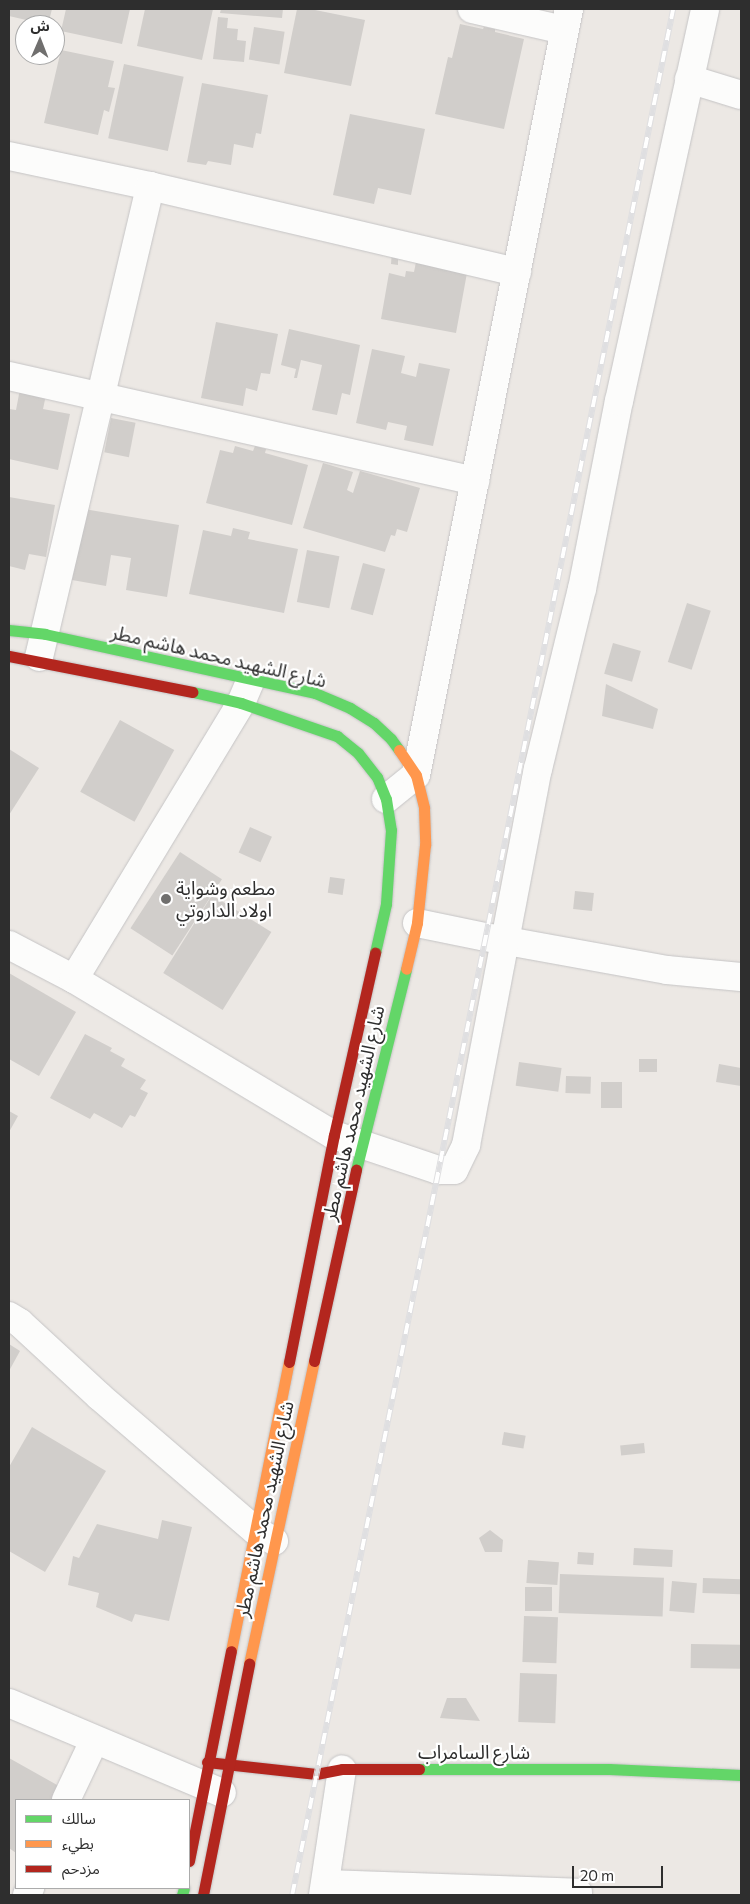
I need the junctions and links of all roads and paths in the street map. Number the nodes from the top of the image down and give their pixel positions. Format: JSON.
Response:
{"nodes":[{"id":1,"x":472,"y":9,"type":"edge"},
{"id":2,"x":705,"y":9,"type":"edge"},
{"id":3,"x":566,"y":19,"type":"edge"},
{"id":4,"x":689,"y":79,"type":"junction"},
{"id":5,"x":741,"y":95,"type":"edge"},
{"id":6,"x":9,"y":156,"type":"edge"},
{"id":7,"x":150,"y":186,"type":"junction"},
{"id":8,"x":517,"y":272,"type":"junction"},
{"id":9,"x":9,"y":376,"type":"edge"},
{"id":10,"x":101,"y":396,"type":"junction"},
{"id":11,"x":474,"y":481,"type":"junction"},
{"id":12,"x":9,"y":630,"type":"edge"},
{"id":13,"x":45,"y":634,"type":"junction"},
{"id":14,"x":9,"y":656,"type":"edge"},
{"id":15,"x":38,"y":661,"type":"junction"},
{"id":16,"x":252,"y":679,"type":"junction"},
{"id":17,"x":241,"y":703,"type":"junction"},
{"id":18,"x":416,"y":775,"type":"junction"},
{"id":19,"x":386,"y":799,"type":"junction"},
{"id":20,"x":417,"y":923,"type":"junction"},
{"id":21,"x":507,"y":941,"type":"junction"},
{"id":22,"x":9,"y":945,"type":"edge"},
{"id":23,"x":741,"y":977,"type":"edge"},
{"id":24,"x":74,"y":979,"type":"junction"},
{"id":25,"x":334,"y":1135,"type":"junction"},
{"id":26,"x":362,"y":1146,"type":"junction"},
{"id":27,"x":9,"y":1316,"type":"edge"},
{"id":28,"x":265,"y":1536,"type":"junction"},
{"id":29,"x":9,"y":1703,"type":"edge"},
{"id":30,"x":94,"y":1741,"type":"junction"},
{"id":31,"x":227,"y":1764,"type":"junction"},
{"id":32,"x":342,"y":1769,"type":"junction"},
{"id":33,"x":741,"y":1775,"type":"edge"},
{"id":34,"x":210,"y":1780,"type":"junction"},
{"id":35,"x":66,"y":1799,"type":"edge"},
{"id":36,"x":190,"y":1857,"type":"edge"},
{"id":37,"x":324,"y":1890,"type":"edge"},
{"id":38,"x":203,"y":1895,"type":"edge"},
{"id":39,"x":578,"y":1895,"type":"edge"}],
"edges":[{"from":1,"to":3,"type":"street"},
{"from":2,"to":4,"type":"street"},
{"from":3,"to":8,"type":"street"},
{"from":4,"to":5,"type":"street"},
{"from":4,"to":21,"type":"street"},
{"from":6,"to":7,"type":"street"},
{"from":7,"to":8,"type":"street"},
{"from":7,"to":10,"type":"street"},
{"from":8,"to":11,"type":"street"},
{"from":9,"to":10,"type":"street"},
{"from":10,"to":11,"type":"street"},
{"from":10,"to":13,"type":"street"},
{"from":11,"to":18,"type":"street"},
{"from":12,"to":13,"type":"main road","name":"شارع الشهيد محمد هاشم مطر"},
{"from":13,"to":15,"type":"street"},
{"from":13,"to":16,"type":"main road","name":"شارع الشهيد محمد هاشم مطر"},
{"from":14,"to":15,"type":"main road","name":"شارع الشهيد محمد هاشم مطر"},
{"from":15,"to":17,"type":"main road","name":"شارع الشهيد محمد هاشم مطر"},
{"from":16,"to":17,"type":"street"},
{"from":16,"to":18,"type":"main road","name":"شارع الشهيد محمد هاشم مطر"},
{"from":17,"to":19,"type":"main road","name":"شارع الشهيد محمد هاشم مطر"},
{"from":17,"to":24,"type":"street"},
{"from":18,"to":19,"type":"street"},
{"from":18,"to":20,"type":"main road","name":"شارع الشهيد محمد هاشم مطر"},
{"from":19,"to":25,"type":"main road","name":"شارع الشهيد محمد هاشم مطر"},
{"from":20,"to":21,"type":"street"},
{"from":20,"to":26,"type":"main road","name":"شارع الشهيد محمد هاشم مطر"},
{"from":21,"to":23,"type":"street"},
{"from":21,"to":26,"type":"street"},
{"from":22,"to":24,"type":"street"},
{"from":24,"to":25,"type":"street"},
{"from":25,"to":26,"type":"street"},
{"from":25,"to":28,"type":"main road","name":"شارع الشهيد محمد هاشم مطر"},
{"from":26,"to":28,"type":"main road","name":"شارع الشهيد محمد هاشم مطر"},
{"from":27,"to":28,"type":"street"},
{"from":28,"to":31,"type":"main road","name":"شارع الشهيد محمد هاشم مطر"},
{"from":28,"to":34,"type":"main road","name":"شارع الشهيد محمد هاشم مطر"},
{"from":29,"to":30,"type":"street"},
{"from":30,"to":34,"type":"street"},
{"from":30,"to":35,"type":"street"},
{"from":31,"to":32,"type":"main road","name":"شارع السامراب"},
{"from":31,"to":34,"type":"main road","name":"شارع الشهيد محمد هاشم مطر"},
{"from":31,"to":34,"type":"main road","name":"شارع السامراب"},
{"from":32,"to":33,"type":"main road","name":"شارع السامراب"},
{"from":32,"to":37,"type":"street"},
{"from":34,"to":36,"type":"main road","name":"شارع الشهيد محمد هاشم مطر"},
{"from":34,"to":38,"type":"main road","name":"شارع الشهيد محمد هاشم مطر"},
{"from":37,"to":39,"type":"street"}]}
